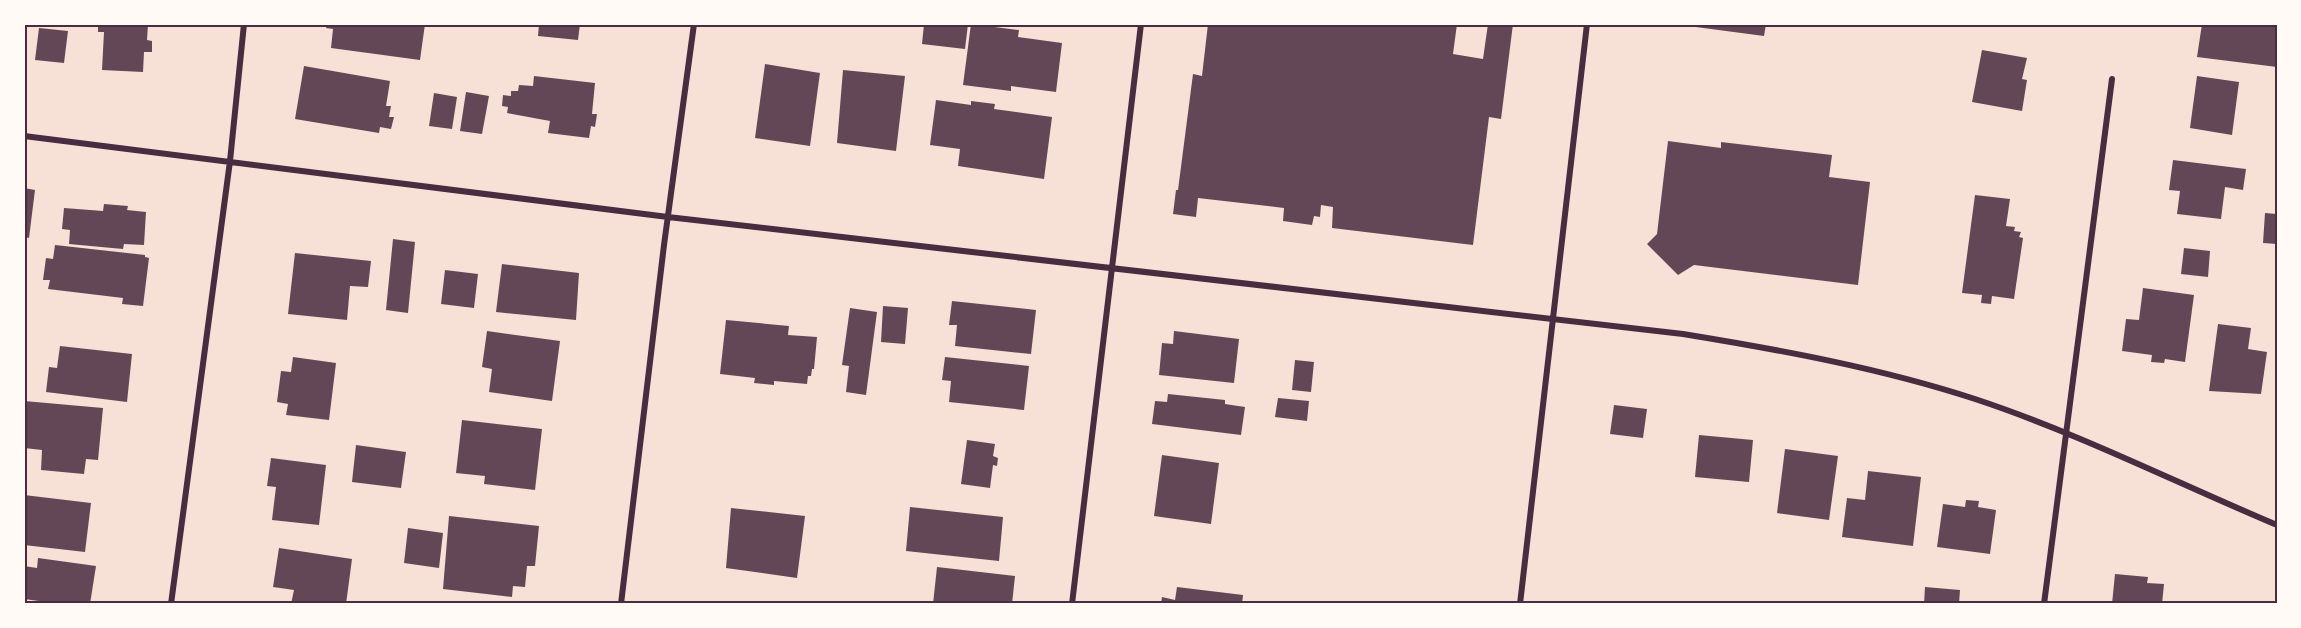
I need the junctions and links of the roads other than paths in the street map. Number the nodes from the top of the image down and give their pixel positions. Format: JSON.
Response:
{"nodes":[{"id":1,"x":244,"y":24,"type":"edge"},
{"id":2,"x":694,"y":24,"type":"edge"},
{"id":3,"x":1141,"y":24,"type":"edge"},
{"id":4,"x":1587,"y":24,"type":"edge"},
{"id":5,"x":2112,"y":79,"type":"dead end"},
{"id":6,"x":24,"y":136,"type":"edge"},
{"id":7,"x":230,"y":160,"type":"junction"},
{"id":8,"x":668,"y":217,"type":"junction"},
{"id":9,"x":1113,"y":267,"type":"junction"},
{"id":10,"x":1554,"y":319,"type":"junction"},
{"id":11,"x":2066,"y":434,"type":"junction"},
{"id":12,"x":2277,"y":525,"type":"edge"},
{"id":13,"x":171,"y":604,"type":"edge"},
{"id":14,"x":621,"y":604,"type":"edge"},
{"id":15,"x":1072,"y":604,"type":"edge"},
{"id":16,"x":1520,"y":604,"type":"edge"},
{"id":17,"x":2044,"y":604,"type":"edge"}],
"edges":[{"from":1,"to":7,"type":"street"},
{"from":2,"to":8,"type":"street"},
{"from":3,"to":9,"type":"street"},
{"from":4,"to":10,"type":"street"},
{"from":5,"to":11,"type":"street"},
{"from":6,"to":7,"type":"street"},
{"from":7,"to":8,"type":"street"},
{"from":7,"to":13,"type":"street"},
{"from":8,"to":9,"type":"street"},
{"from":8,"to":14,"type":"street"},
{"from":9,"to":10,"type":"street"},
{"from":9,"to":15,"type":"street"},
{"from":10,"to":11,"type":"street"},
{"from":10,"to":16,"type":"street"},
{"from":11,"to":12,"type":"street"},
{"from":11,"to":17,"type":"street"}]}
